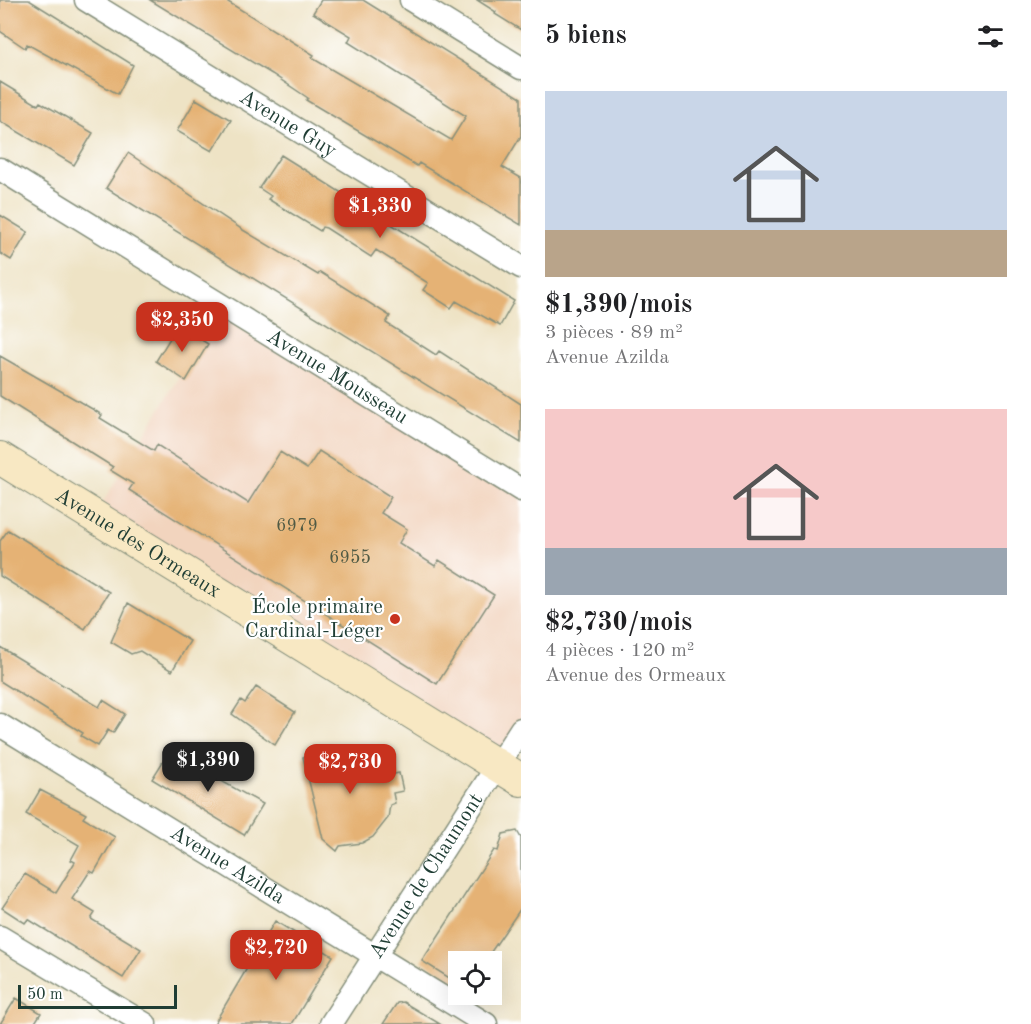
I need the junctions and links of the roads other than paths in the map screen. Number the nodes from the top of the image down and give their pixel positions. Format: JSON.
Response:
{"nodes":[{"id":1,"x":86,"y":0,"type":"edge"},
{"id":2,"x":411,"y":0,"type":"edge"},
{"id":3,"x":521,"y":68,"type":"edge"},
{"id":4,"x":0,"y":169,"type":"edge"},
{"id":5,"x":521,"y":267,"type":"edge"},
{"id":6,"x":0,"y":458,"type":"edge"},
{"id":7,"x":521,"y":490,"type":"edge"},
{"id":8,"x":0,"y":725,"type":"edge"},
{"id":9,"x":521,"y":729,"type":"edge"},
{"id":10,"x":510,"y":773,"type":"edge"},
{"id":11,"x":0,"y":937,"type":"edge"},
{"id":12,"x":376,"y":956,"type":"junction"},
{"id":13,"x":145,"y":1024,"type":"edge"},
{"id":14,"x":331,"y":1024,"type":"edge"},
{"id":15,"x":486,"y":1024,"type":"edge"}],
"edges":[{"from":1,"to":5,"type":"street","name":"Avenue Guy"},
{"from":2,"to":3,"type":"street"},
{"from":4,"to":7,"type":"street","name":"Avenue Mousseau"},
{"from":6,"to":10,"type":"street","name":"Avenue des Ormeaux"},
{"from":8,"to":12,"type":"street","name":"Avenue Azilda"},
{"from":9,"to":10,"type":"street","name":"Avenue de Chaumont"},
{"from":10,"to":12,"type":"street","name":"Avenue de Chaumont"},
{"from":11,"to":13,"type":"street"},
{"from":12,"to":14,"type":"street","name":"Avenue de Chaumont"},
{"from":12,"to":15,"type":"street","name":"Avenue Azilda"}]}
